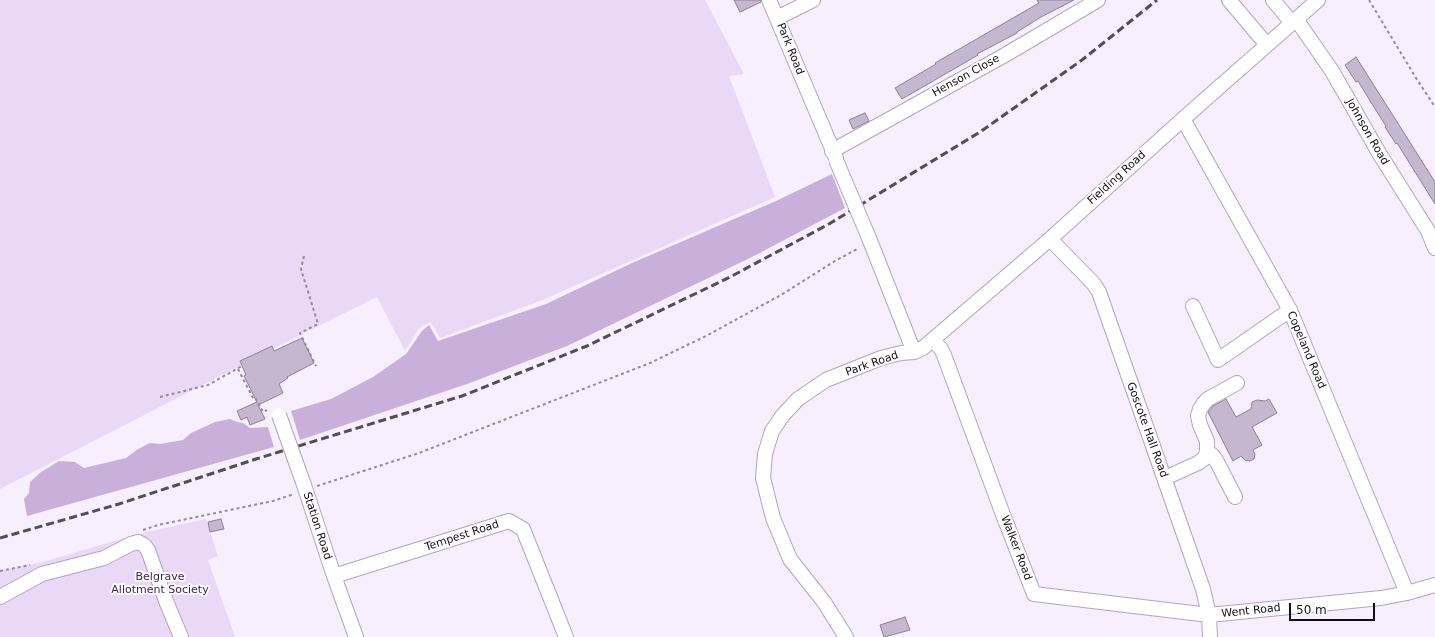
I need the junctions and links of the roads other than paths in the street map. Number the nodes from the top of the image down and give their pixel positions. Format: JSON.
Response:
{"nodes":[{"id":1,"x":769,"y":0,"type":"edge"},
{"id":2,"x":813,"y":0,"type":"edge"},
{"id":3,"x":1098,"y":0,"type":"edge"},
{"id":4,"x":1229,"y":0,"type":"edge"},
{"id":5,"x":1274,"y":0,"type":"edge"},
{"id":6,"x":1318,"y":0,"type":"edge"},
{"id":7,"x":777,"y":18,"type":"junction"},
{"id":8,"x":1294,"y":21,"type":"junction"},
{"id":9,"x":1267,"y":45,"type":"junction"},
{"id":10,"x":1182,"y":118,"type":"junction"},
{"id":11,"x":834,"y":155,"type":"junction"},
{"id":12,"x":1050,"y":239,"type":"junction"},
{"id":13,"x":1435,"y":248,"type":"edge"},
{"id":14,"x":1193,"y":306,"type":"dead end"},
{"id":15,"x":1290,"y":310,"type":"junction"},
{"id":16,"x":933,"y":340,"type":"junction"},
{"id":17,"x":914,"y":352,"type":"junction"},
{"id":18,"x":1237,"y":383,"type":"dead end"},
{"id":19,"x":277,"y":411,"type":"road end"},
{"id":20,"x":1207,"y":452,"type":"junction"},
{"id":21,"x":1165,"y":478,"type":"junction"},
{"id":22,"x":1235,"y":497,"type":"dead end"},
{"id":23,"x":334,"y":576,"type":"junction"},
{"id":24,"x":1435,"y":584,"type":"edge"},
{"id":25,"x":1406,"y":594,"type":"junction"},
{"id":26,"x":0,"y":597,"type":"edge"},
{"id":27,"x":1209,"y":615,"type":"junction"},
{"id":28,"x":181,"y":637,"type":"edge"},
{"id":29,"x":356,"y":637,"type":"edge"},
{"id":30,"x":566,"y":637,"type":"edge"},
{"id":31,"x":846,"y":637,"type":"edge"},
{"id":32,"x":1210,"y":637,"type":"edge"}],
"edges":[{"from":1,"to":7,"type":"street","name":"Park Road"},
{"from":2,"to":7,"type":"street"},
{"from":3,"to":11,"type":"street","name":"Henson Close"},
{"from":4,"to":9,"type":"street"},
{"from":5,"to":8,"type":"street","name":"Johnson Road"},
{"from":6,"to":8,"type":"street","name":"Fielding Road"},
{"from":7,"to":11,"type":"street","name":"Park Road"},
{"from":8,"to":9,"type":"street","name":"Fielding Road"},
{"from":8,"to":13,"type":"street","name":"Johnson Road"},
{"from":9,"to":10,"type":"street","name":"Fielding Road"},
{"from":10,"to":12,"type":"street","name":"Fielding Road"},
{"from":10,"to":15,"type":"street","name":"Copeland Road"},
{"from":11,"to":17,"type":"street","name":"Park Road","bridge":true},
{"from":12,"to":16,"type":"street","name":"Fielding Road"},
{"from":12,"to":21,"type":"street","name":"Goscote Hall Road"},
{"from":14,"to":15,"type":"street"},
{"from":15,"to":25,"type":"street","name":"Copeland Road"},
{"from":16,"to":17,"type":"street","name":"Fielding Road"},
{"from":16,"to":27,"type":"street","name":"Walker Road"},
{"from":17,"to":31,"type":"street","name":"Park Road"},
{"from":18,"to":20,"type":"street"},
{"from":19,"to":23,"type":"street","name":"Station Road","bridge":true},
{"from":20,"to":21,"type":"street"},
{"from":20,"to":22,"type":"street"},
{"from":21,"to":27,"type":"street","name":"Goscote Hall Road"},
{"from":23,"to":29,"type":"street","name":"Station Road"},
{"from":23,"to":30,"type":"street","name":"Tempest Road"},
{"from":24,"to":25,"type":"street","name":"Went Road"},
{"from":25,"to":27,"type":"street","name":"Went Road"},
{"from":26,"to":28,"type":"street"},
{"from":27,"to":32,"type":"street","name":"Goscote Hall Road"}]}
